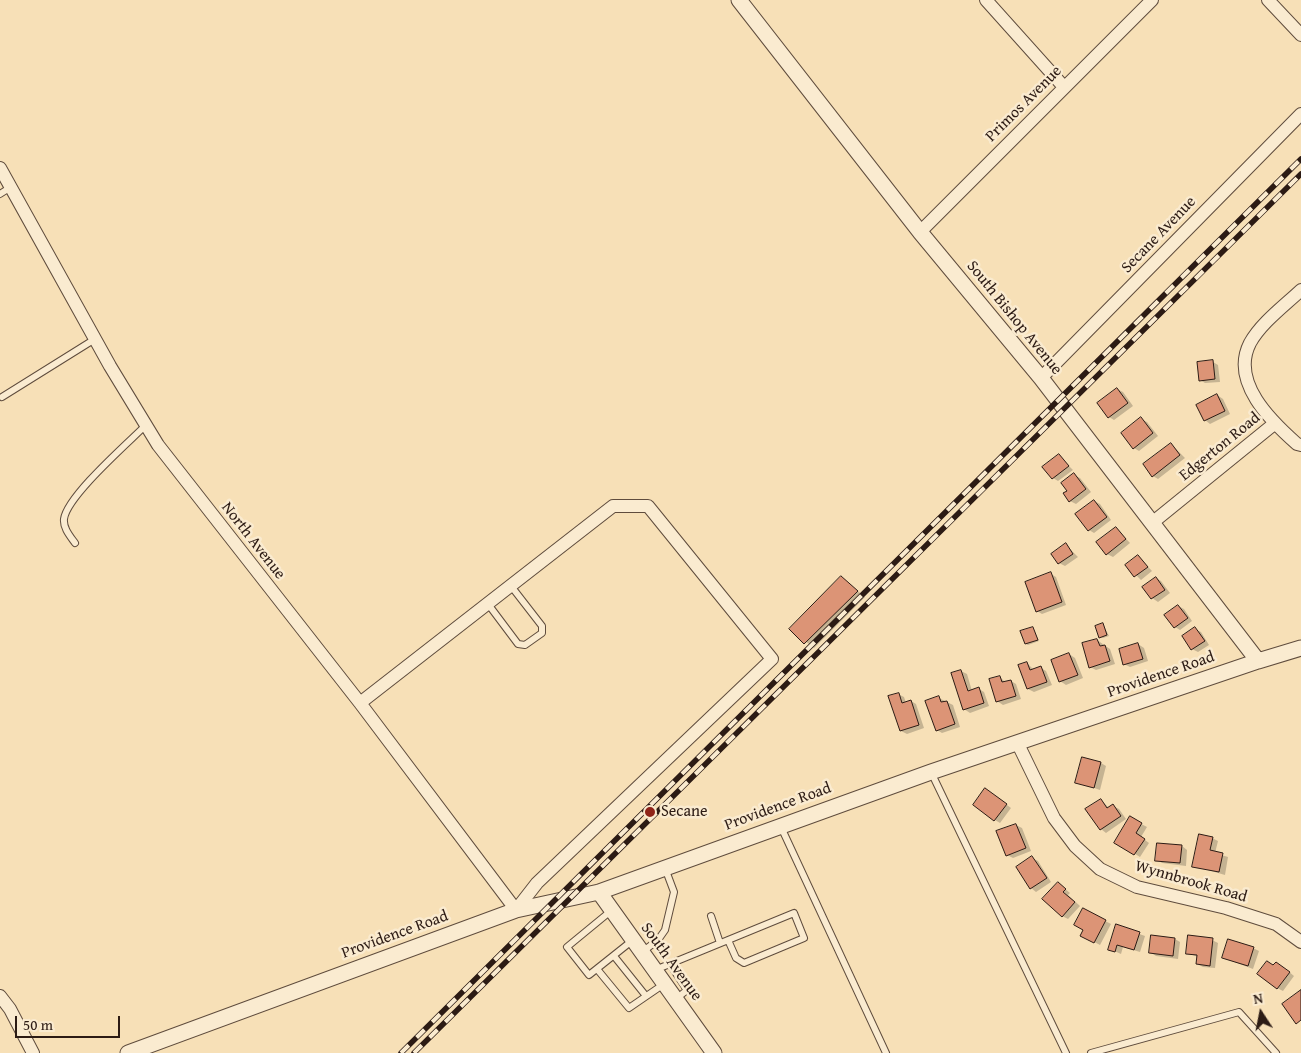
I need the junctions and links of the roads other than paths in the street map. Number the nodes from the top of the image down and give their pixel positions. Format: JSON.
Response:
{"nodes":[{"id":1,"x":739,"y":0,"type":"edge"},
{"id":2,"x":986,"y":0,"type":"edge"},
{"id":3,"x":1152,"y":0,"type":"edge"},
{"id":4,"x":1268,"y":0,"type":"edge"},
{"id":5,"x":1301,"y":35,"type":"edge"},
{"id":6,"x":1064,"y":87,"type":"junction"},
{"id":7,"x":1301,"y":114,"type":"edge"},
{"id":8,"x":0,"y":168,"type":"edge"},
{"id":9,"x":5,"y":191,"type":"edge"},
{"id":10,"x":920,"y":232,"type":"junction"},
{"id":11,"x":1301,"y":290,"type":"edge"},
{"id":12,"x":95,"y":339,"type":"junction"},
{"id":13,"x":1041,"y":378,"type":"junction"},
{"id":14,"x":2,"y":397,"type":"dead end"},
{"id":15,"x":1274,"y":424,"type":"junction"},
{"id":16,"x":146,"y":425,"type":"junction"},
{"id":17,"x":1301,"y":445,"type":"edge"},
{"id":18,"x":1152,"y":523,"type":"junction"},
{"id":19,"x":75,"y":543,"type":"dead end"},
{"id":20,"x":511,"y":586,"type":"junction"},
{"id":21,"x":488,"y":604,"type":"junction"},
{"id":22,"x":1301,"y":648,"type":"edge"},
{"id":23,"x":1258,"y":661,"type":"junction"},
{"id":24,"x":360,"y":703,"type":"junction"},
{"id":25,"x":1017,"y":742,"type":"junction"},
{"id":26,"x":931,"y":772,"type":"junction"},
{"id":27,"x":780,"y":825,"type":"junction"},
{"id":28,"x":665,"y":867,"type":"junction"},
{"id":29,"x":599,"y":892,"type":"junction"},
{"id":30,"x":516,"y":910,"type":"junction"},
{"id":31,"x":612,"y":910,"type":"junction"},
{"id":32,"x":711,"y":916,"type":"dead end"},
{"id":33,"x":728,"y":940,"type":"junction"},
{"id":34,"x":1301,"y":942,"type":"edge"},
{"id":35,"x":720,"y":943,"type":"junction"},
{"id":36,"x":637,"y":946,"type":"junction"},
{"id":37,"x":614,"y":956,"type":"junction"},
{"id":38,"x":670,"y":964,"type":"junction"},
{"id":39,"x":597,"y":969,"type":"junction"},
{"id":40,"x":655,"y":970,"type":"junction"},
{"id":41,"x":665,"y":983,"type":"junction"},
{"id":42,"x":0,"y":996,"type":"edge"},
{"id":43,"x":646,"y":996,"type":"junction"},
{"id":44,"x":676,"y":998,"type":"junction"},
{"id":45,"x":33,"y":1053,"type":"edge"},
{"id":46,"x":128,"y":1053,"type":"edge"},
{"id":47,"x":714,"y":1053,"type":"edge"},
{"id":48,"x":886,"y":1053,"type":"edge"},
{"id":49,"x":1066,"y":1053,"type":"edge"},
{"id":50,"x":1091,"y":1053,"type":"edge"},
{"id":51,"x":1276,"y":1053,"type":"edge"}],
"edges":[{"from":1,"to":10,"type":"street","name":"South Bishop Avenue"},
{"from":2,"to":6,"type":"street"},
{"from":3,"to":6,"type":"street","name":"Primos Avenue"},
{"from":4,"to":5,"type":"street"},
{"from":6,"to":10,"type":"street","name":"Primos Avenue"},
{"from":7,"to":13,"type":"street","name":"Secane Avenue"},
{"from":8,"to":9,"type":"street","name":"North Avenue"},
{"from":9,"to":12,"type":"street","name":"North Avenue"},
{"from":10,"to":13,"type":"street","name":"South Bishop Avenue"},
{"from":11,"to":15,"type":"street","name":"Edgerton Road"},
{"from":12,"to":14,"type":"lane"},
{"from":12,"to":16,"type":"street","name":"North Avenue"},
{"from":13,"to":18,"type":"street","name":"South Bishop Avenue"},
{"from":15,"to":17,"type":"street"},
{"from":15,"to":18,"type":"street","name":"Edgerton Road"},
{"from":16,"to":19,"type":"lane"},
{"from":16,"to":24,"type":"street","name":"North Avenue"},
{"from":18,"to":23,"type":"street","name":"South Bishop Avenue"},
{"from":20,"to":21,"type":"street"},
{"from":20,"to":21,"type":"lane"},
{"from":20,"to":30,"type":"street"},
{"from":21,"to":24,"type":"street"},
{"from":22,"to":23,"type":"street","name":"Providence Road"},
{"from":23,"to":25,"type":"street","name":"Providence Road"},
{"from":24,"to":30,"type":"street","name":"North Avenue"},
{"from":25,"to":26,"type":"street","name":"Providence Road"},
{"from":25,"to":34,"type":"street","name":"Wynnbrook Road"},
{"from":26,"to":27,"type":"street","name":"Providence Road"},
{"from":26,"to":49,"type":"lane"},
{"from":27,"to":28,"type":"street","name":"Providence Road"},
{"from":27,"to":48,"type":"lane"},
{"from":28,"to":29,"type":"street","name":"Providence Road"},
{"from":28,"to":36,"type":"lane"},
{"from":29,"to":30,"type":"street","name":"Providence Road"},
{"from":29,"to":31,"type":"street","name":"South Avenue"},
{"from":30,"to":46,"type":"street","name":"Providence Road"},
{"from":31,"to":36,"type":"street","name":"South Avenue"},
{"from":31,"to":39,"type":"lane"},
{"from":32,"to":35,"type":"lane"},
{"from":33,"to":33,"type":"lane"},
{"from":33,"to":35,"type":"lane"},
{"from":35,"to":38,"type":"lane"},
{"from":36,"to":37,"type":"lane"},
{"from":36,"to":40,"type":"street","name":"South Avenue"},
{"from":37,"to":39,"type":"lane"},
{"from":37,"to":43,"type":"lane"},
{"from":38,"to":40,"type":"lane"},
{"from":38,"to":44,"type":"lane"},
{"from":39,"to":43,"type":"lane"},
{"from":40,"to":41,"type":"street","name":"South Avenue"},
{"from":41,"to":43,"type":"lane"},
{"from":41,"to":44,"type":"street","name":"South Avenue"},
{"from":42,"to":45,"type":"street"},
{"from":44,"to":47,"type":"street","name":"South Avenue"},
{"from":50,"to":51,"type":"lane"}]}
